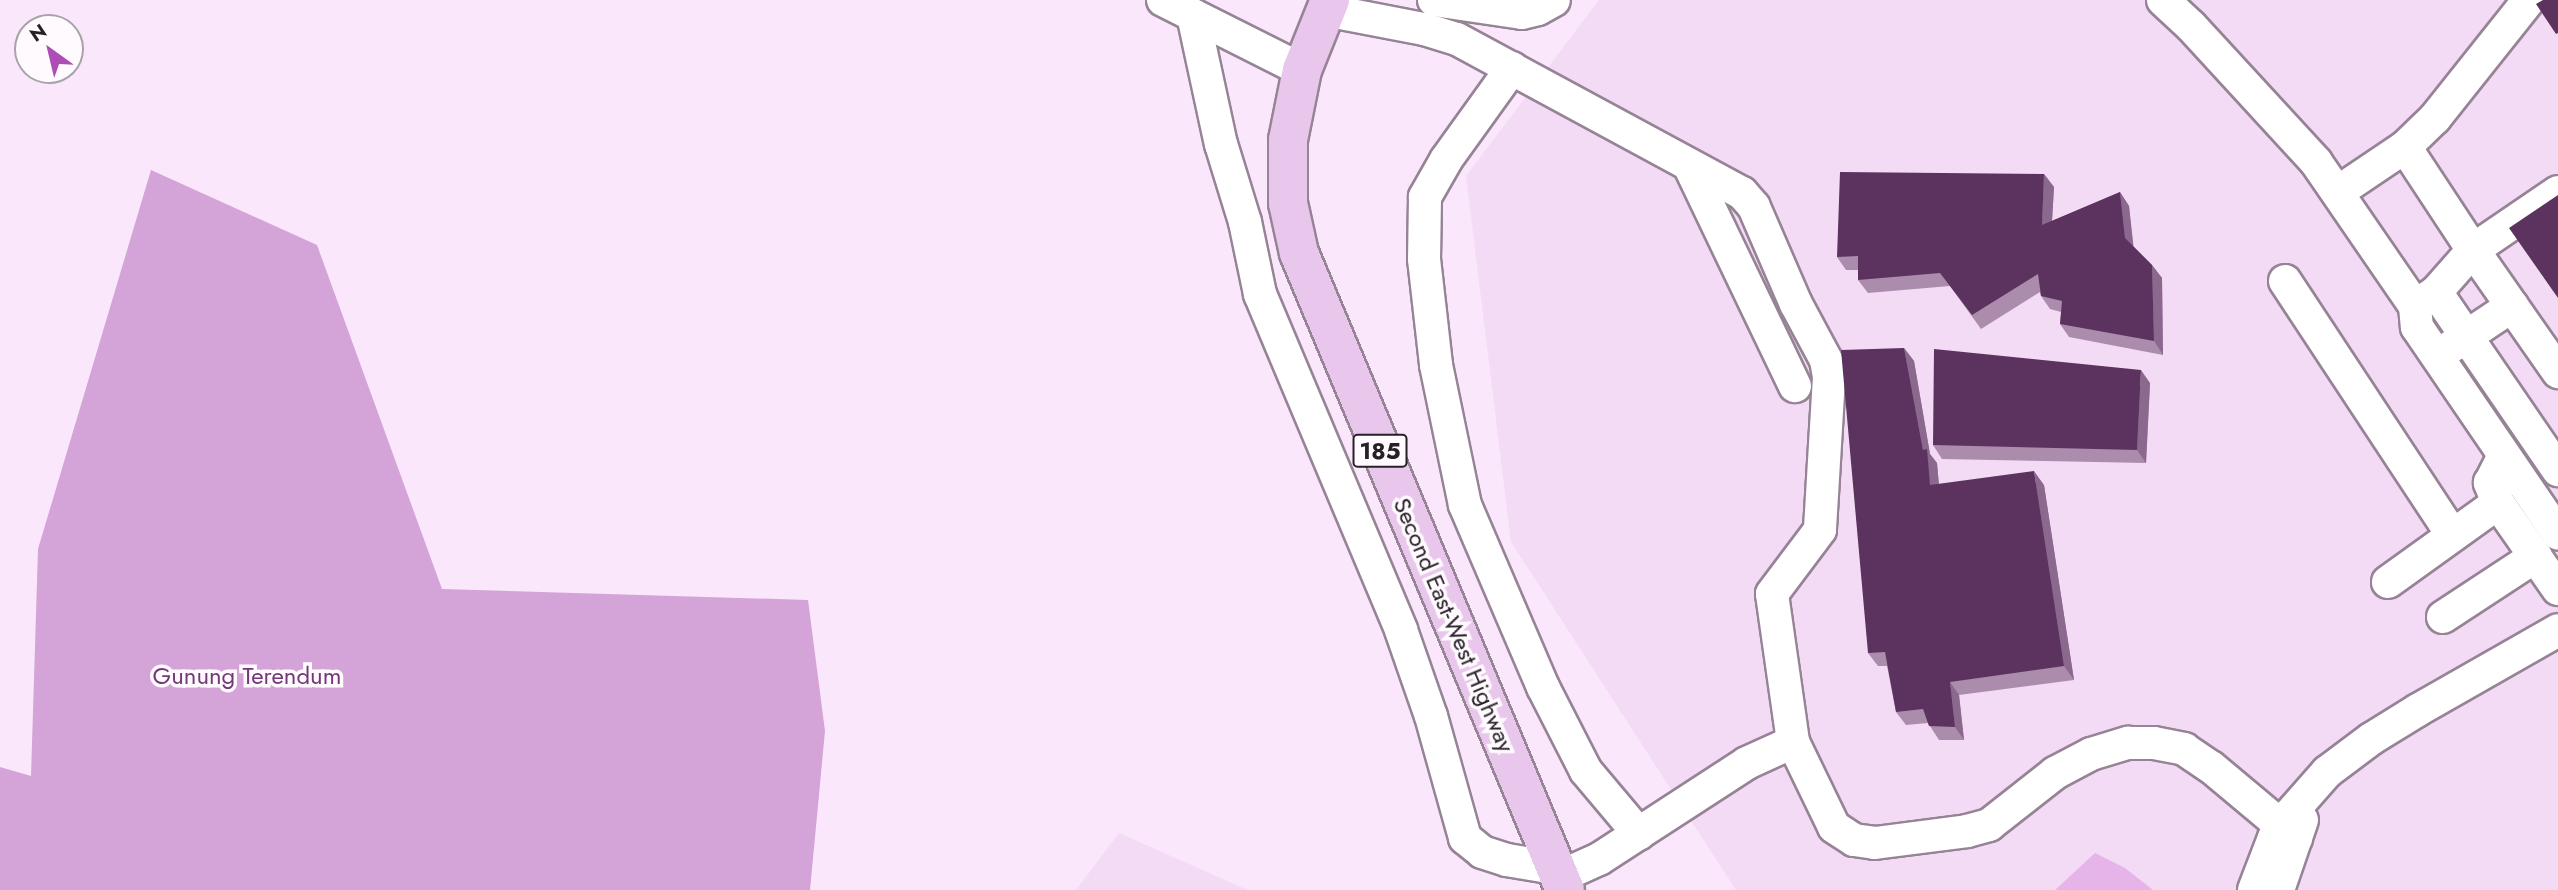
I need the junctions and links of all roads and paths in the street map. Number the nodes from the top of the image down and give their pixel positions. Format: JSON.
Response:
{"nodes":[{"id":1,"x":1163,"y":0,"type":"edge"},
{"id":2,"x":1434,"y":0,"type":"edge"},
{"id":3,"x":1554,"y":0,"type":"edge"},
{"id":4,"x":2163,"y":0,"type":"edge"},
{"id":5,"x":2529,"y":0,"type":"edge"},
{"id":6,"x":1328,"y":5,"type":"edge"},
{"id":7,"x":1401,"y":12,"type":"edge"},
{"id":8,"x":1193,"y":15,"type":"junction"},
{"id":9,"x":1512,"y":68,"type":"junction"},
{"id":10,"x":1302,"y":70,"type":"junction"},
{"id":11,"x":2404,"y":147,"type":"junction"},
{"id":12,"x":1690,"y":167,"type":"junction"},
{"id":13,"x":2338,"y":192,"type":"junction"},
{"id":14,"x":2558,"y":192,"type":"edge"},
{"id":15,"x":1293,"y":231,"type":"junction"},
{"id":16,"x":1248,"y":239,"type":"junction"},
{"id":17,"x":2473,"y":250,"type":"junction"},
{"id":18,"x":2285,"y":281,"type":"dead end"},
{"id":19,"x":2426,"y":299,"type":"junction"},
{"id":20,"x":2512,"y":306,"type":"junction"},
{"id":21,"x":2467,"y":336,"type":"junction"},
{"id":22,"x":2437,"y":357,"type":"junction"},
{"id":23,"x":2558,"y":372,"type":"edge"},
{"id":24,"x":1795,"y":386,"type":"dead end"},
{"id":25,"x":2504,"y":456,"type":"junction"},
{"id":26,"x":2558,"y":470,"type":"edge"},
{"id":27,"x":2498,"y":503,"type":"junction"},
{"id":28,"x":2452,"y":534,"type":"junction"},
{"id":29,"x":2558,"y":534,"type":"edge"},
{"id":30,"x":2536,"y":556,"type":"junction"},
{"id":31,"x":2388,"y":582,"type":"dead end"},
{"id":32,"x":2558,"y":589,"type":"edge"},
{"id":33,"x":2443,"y":617,"type":"dead end"},
{"id":34,"x":2558,"y":630,"type":"edge"},
{"id":35,"x":1793,"y":742,"type":"junction"},
{"id":36,"x":2289,"y":832,"type":"junction"},
{"id":37,"x":1639,"y":834,"type":"junction"},
{"id":38,"x":1560,"y":878,"type":"edge"},
{"id":39,"x":2254,"y":890,"type":"edge"},
{"id":40,"x":2278,"y":890,"type":"edge"}],
"edges":[{"from":1,"to":8,"type":"street"},
{"from":2,"to":3,"type":"street"},
{"from":4,"to":13,"type":"street"},
{"from":5,"to":11,"type":"street"},
{"from":6,"to":7,"type":"street"},
{"from":6,"to":10,"type":"main road","name":"Second East-West Highway","number":"185"},
{"from":7,"to":9,"type":"street"},
{"from":8,"to":10,"type":"street"},
{"from":8,"to":16,"type":"street"},
{"from":9,"to":12,"type":"street"},
{"from":9,"to":37,"type":"street"},
{"from":10,"to":15,"type":"main road","name":"Second East-West Highway","number":"185"},
{"from":11,"to":13,"type":"street"},
{"from":11,"to":17,"type":"street"},
{"from":12,"to":24,"type":"street"},
{"from":12,"to":35,"type":"street"},
{"from":13,"to":19,"type":"street"},
{"from":14,"to":17,"type":"street"},
{"from":15,"to":16,"type":"street"},
{"from":15,"to":38,"type":"main road","name":"Second East-West Highway","number":"185"},
{"from":16,"to":38,"type":"street"},
{"from":17,"to":19,"type":"street"},
{"from":17,"to":20,"type":"street"},
{"from":18,"to":28,"type":"street"},
{"from":19,"to":21,"type":"street"},
{"from":19,"to":22,"type":"street"},
{"from":20,"to":21,"type":"street"},
{"from":20,"to":23,"type":"street"},
{"from":21,"to":22,"type":"street"},
{"from":21,"to":26,"type":"street"},
{"from":22,"to":25,"type":"street"},
{"from":25,"to":27,"type":"street"},
{"from":25,"to":29,"type":"street"},
{"from":27,"to":28,"type":"street"},
{"from":27,"to":30,"type":"street"},
{"from":28,"to":31,"type":"street"},
{"from":30,"to":32,"type":"street"},
{"from":30,"to":33,"type":"street"},
{"from":34,"to":36,"type":"street"},
{"from":35,"to":36,"type":"street"},
{"from":35,"to":37,"type":"street"},
{"from":36,"to":39,"type":"street"},
{"from":36,"to":40,"type":"street"},
{"from":37,"to":38,"type":"street"}]}
